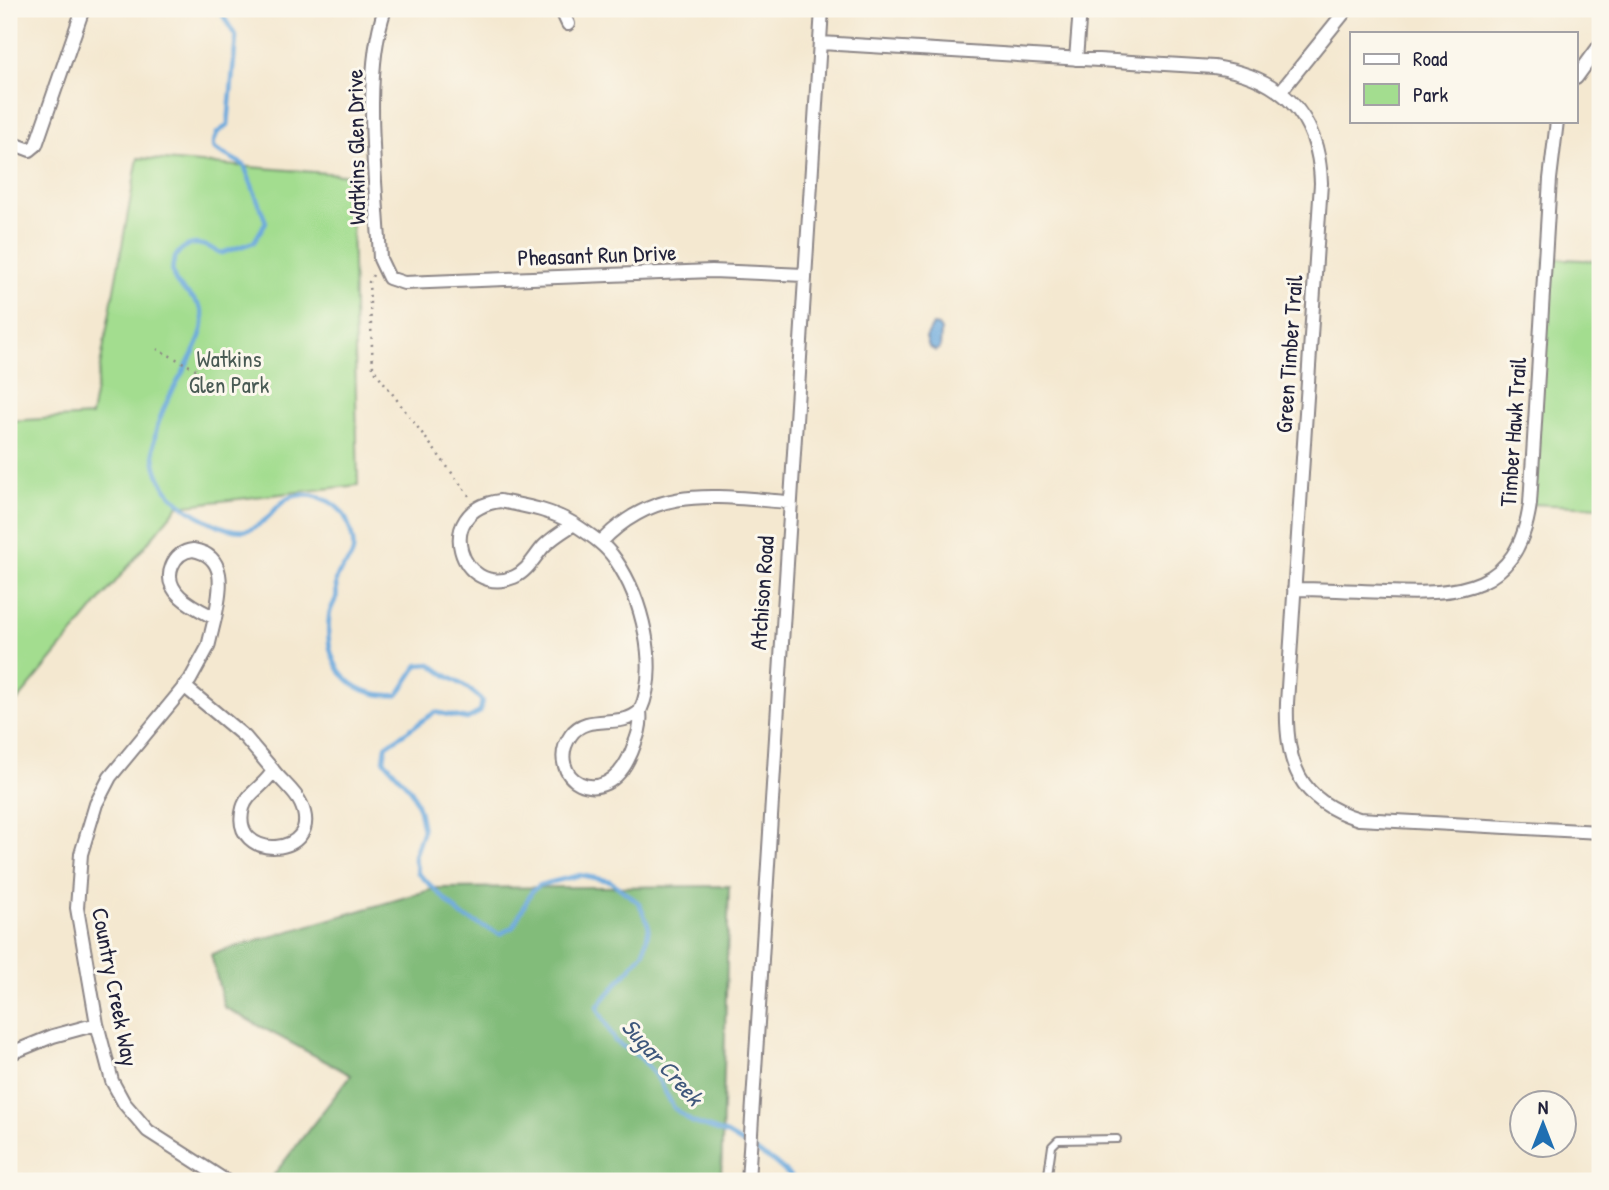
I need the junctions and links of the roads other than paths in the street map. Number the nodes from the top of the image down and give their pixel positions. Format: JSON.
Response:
{"nodes":[{"id":1,"x":83,"y":9,"type":"edge"},
{"id":2,"x":385,"y":9,"type":"edge"},
{"id":3,"x":561,"y":9,"type":"edge"},
{"id":4,"x":822,"y":9,"type":"edge"},
{"id":5,"x":1080,"y":9,"type":"edge"},
{"id":6,"x":1347,"y":9,"type":"edge"},
{"id":7,"x":568,"y":24,"type":"dead end"},
{"id":8,"x":821,"y":43,"type":"junction"},
{"id":9,"x":1600,"y":45,"type":"edge"},
{"id":10,"x":1076,"y":59,"type":"junction"},
{"id":11,"x":1578,"y":75,"type":"edge"},
{"id":12,"x":1281,"y":91,"type":"junction"},
{"id":13,"x":1557,"y":122,"type":"edge"},
{"id":14,"x":9,"y":142,"type":"edge"},
{"id":15,"x":804,"y":275,"type":"junction"},
{"id":16,"x":393,"y":281,"type":"joint"},
{"id":17,"x":789,"y":502,"type":"junction"},
{"id":18,"x":574,"y":524,"type":"junction"},
{"id":19,"x":601,"y":542,"type":"junction"},
{"id":20,"x":1294,"y":589,"type":"junction"},
{"id":21,"x":215,"y":618,"type":"junction"},
{"id":22,"x":184,"y":686,"type":"junction"},
{"id":23,"x":640,"y":711,"type":"junction"},
{"id":24,"x":274,"y":770,"type":"junction"},
{"id":25,"x":1600,"y":832,"type":"edge"},
{"id":26,"x":97,"y":1024,"type":"junction"},
{"id":27,"x":9,"y":1054,"type":"edge"},
{"id":28,"x":1117,"y":1139,"type":"dead end"},
{"id":29,"x":748,"y":1179,"type":"edge"},
{"id":30,"x":226,"y":1181,"type":"edge"},
{"id":31,"x":1047,"y":1181,"type":"edge"}],
"edges":[{"from":1,"to":14,"type":"street"},
{"from":2,"to":16,"type":"street","name":"Watkins Glen Drive"},
{"from":3,"to":7,"type":"street"},
{"from":4,"to":8,"type":"street","name":"Atchison Road"},
{"from":5,"to":10,"type":"street"},
{"from":6,"to":12,"type":"street"},
{"from":8,"to":10,"type":"street","name":"Green Timber Trail"},
{"from":8,"to":15,"type":"street","name":"Atchison Road"},
{"from":9,"to":11,"type":"street"},
{"from":10,"to":12,"type":"street","name":"Green Timber Trail"},
{"from":12,"to":20,"type":"street","name":"Green Timber Trail"},
{"from":13,"to":20,"type":"street","name":"Timber Hawk Trail"},
{"from":15,"to":16,"type":"street","name":"Pheasant Run Drive"},
{"from":15,"to":17,"type":"street","name":"Atchison Road"},
{"from":17,"to":19,"type":"street"},
{"from":17,"to":29,"type":"street","name":"Atchison Road"},
{"from":18,"to":18,"type":"street"},
{"from":18,"to":19,"type":"street"},
{"from":19,"to":23,"type":"street"},
{"from":20,"to":25,"type":"street","name":"Green Timber Trail"},
{"from":21,"to":21,"type":"street","name":"Country Creek Way"},
{"from":21,"to":22,"type":"street","name":"Country Creek Way"},
{"from":22,"to":24,"type":"street"},
{"from":22,"to":26,"type":"street","name":"Country Creek Way"},
{"from":23,"to":23,"type":"street"},
{"from":24,"to":24,"type":"street"},
{"from":26,"to":27,"type":"street"},
{"from":26,"to":30,"type":"street","name":"Country Creek Way"},
{"from":28,"to":31,"type":"lane"}]}
